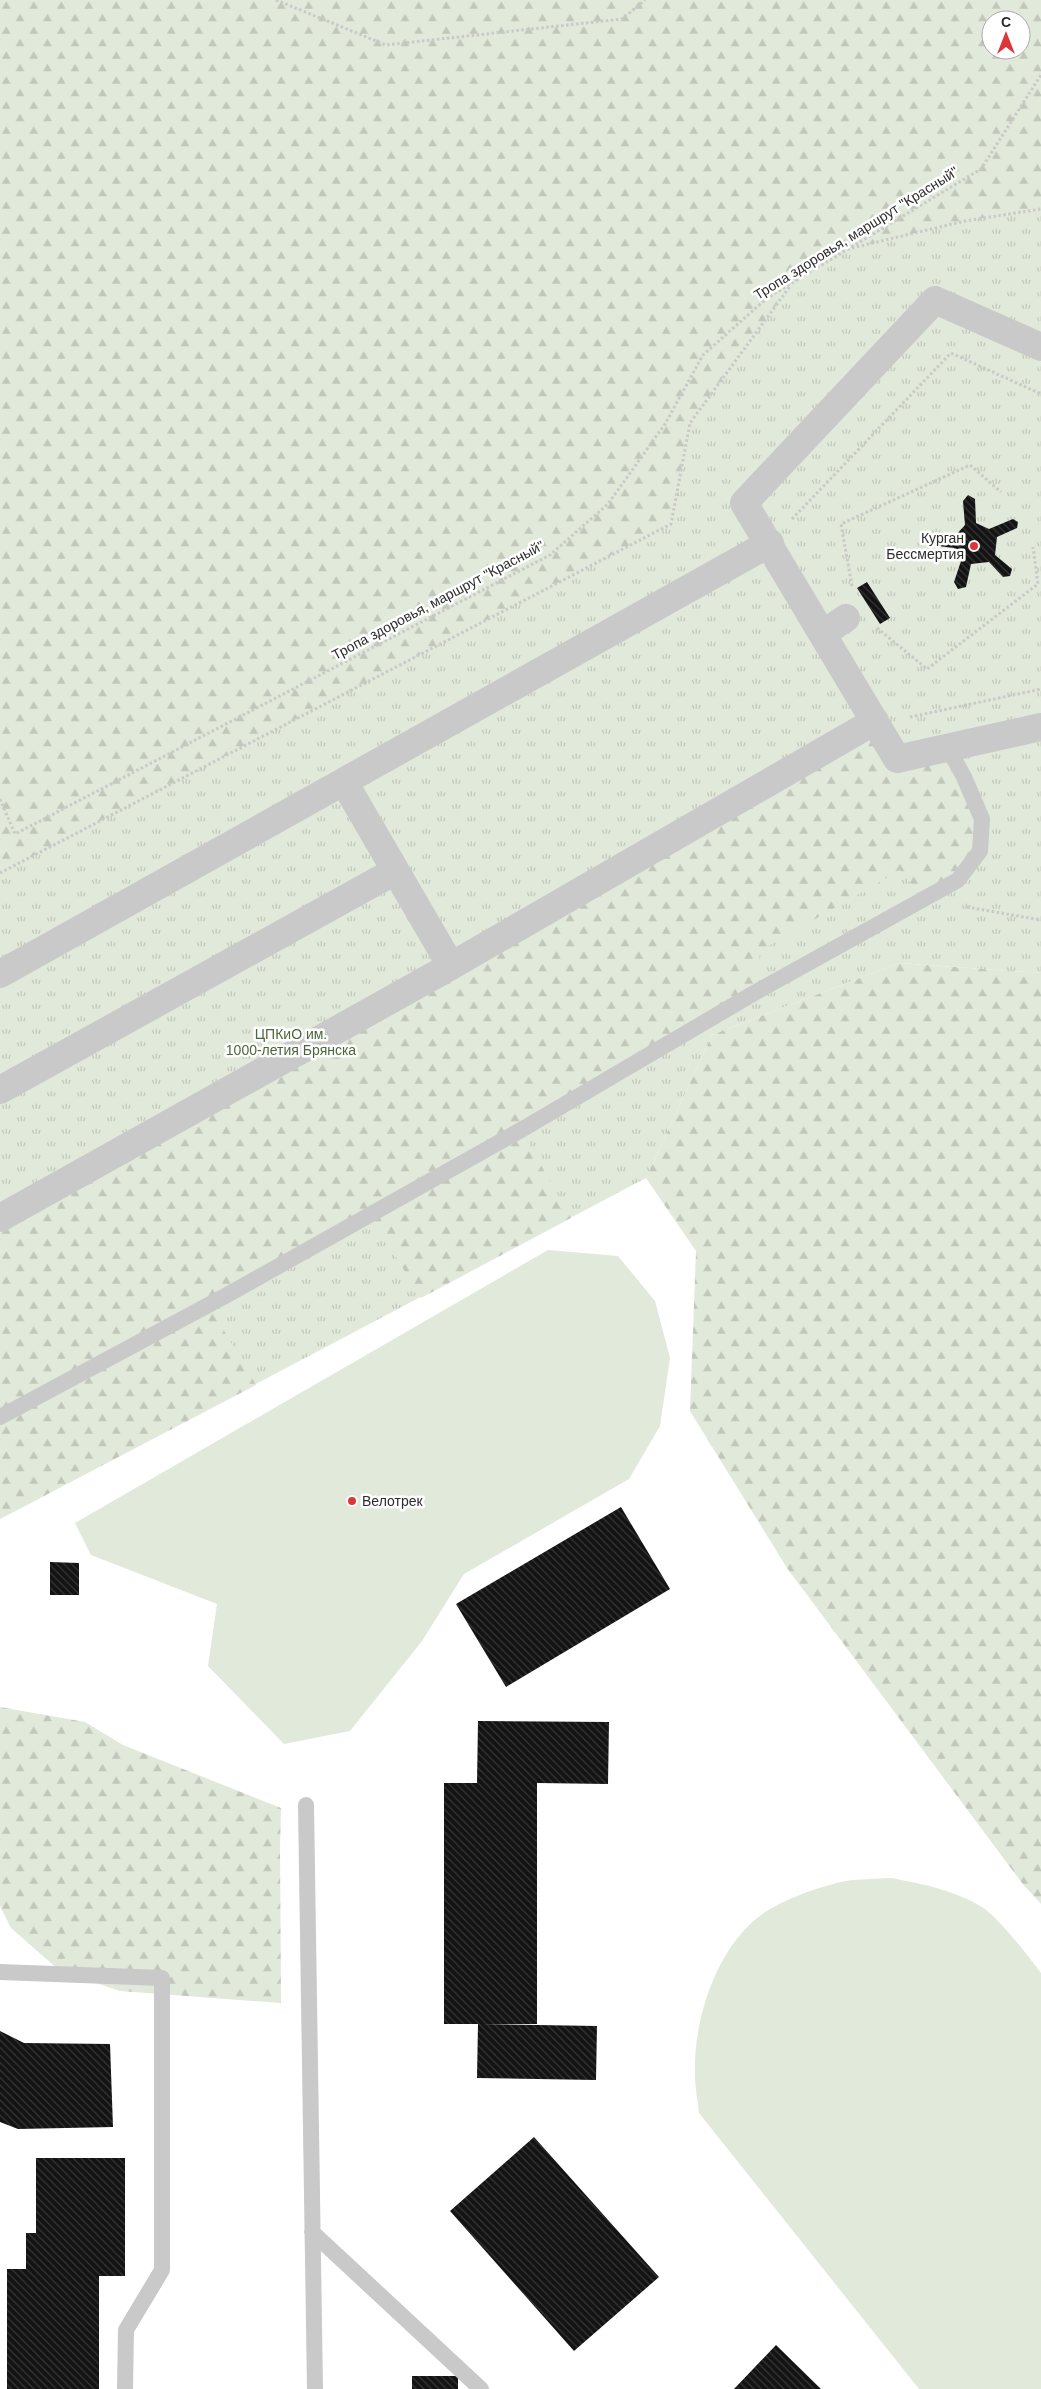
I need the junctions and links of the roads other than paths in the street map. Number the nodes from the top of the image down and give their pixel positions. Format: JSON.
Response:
{"nodes":[{"id":1,"x":1041,"y":347,"type":"edge"},
{"id":2,"x":770,"y":543,"type":"junction"},
{"id":3,"x":846,"y":618,"type":"road end"},
{"id":4,"x":824,"y":633,"type":"junction"},
{"id":5,"x":875,"y":721,"type":"junction"},
{"id":6,"x":1041,"y":727,"type":"edge"},
{"id":7,"x":948,"y":748,"type":"junction"},
{"id":8,"x":344,"y":782,"type":"junction"},
{"id":9,"x":395,"y":871,"type":"junction"},
{"id":10,"x":451,"y":966,"type":"junction"},
{"id":11,"x":0,"y":974,"type":"edge"},
{"id":12,"x":0,"y":1090,"type":"edge"},
{"id":13,"x":0,"y":1218,"type":"edge"},
{"id":14,"x":0,"y":1417,"type":"edge"},
{"id":15,"x":306,"y":1805,"type":"dead end"},
{"id":16,"x":0,"y":1972,"type":"edge"},
{"id":17,"x":312,"y":2232,"type":"junction"},
{"id":18,"x":125,"y":2389,"type":"edge"},
{"id":19,"x":315,"y":2389,"type":"edge"},
{"id":20,"x":481,"y":2389,"type":"edge"}],
"edges":[{"from":1,"to":2,"type":"street"},
{"from":2,"to":4,"type":"street"},
{"from":2,"to":8,"type":"street"},
{"from":3,"to":4,"type":"street"},
{"from":4,"to":5,"type":"street"},
{"from":5,"to":7,"type":"street"},
{"from":5,"to":10,"type":"street"},
{"from":6,"to":7,"type":"street"},
{"from":7,"to":14,"type":"lane"},
{"from":8,"to":9,"type":"street"},
{"from":8,"to":11,"type":"street"},
{"from":9,"to":10,"type":"street"},
{"from":9,"to":12,"type":"street"},
{"from":10,"to":13,"type":"street"},
{"from":15,"to":17,"type":"lane"},
{"from":16,"to":18,"type":"lane"},
{"from":17,"to":19,"type":"lane"},
{"from":17,"to":20,"type":"lane"}]}
